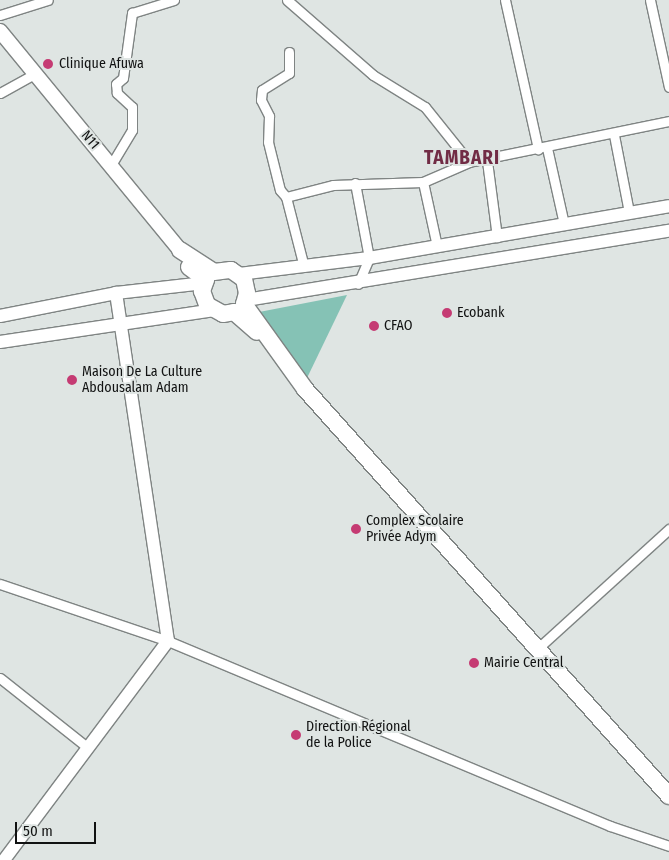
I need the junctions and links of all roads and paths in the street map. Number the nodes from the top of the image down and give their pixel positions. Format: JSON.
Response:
{"nodes":[{"id":1,"x":48,"y":0,"type":"edge"},
{"id":2,"x":174,"y":0,"type":"edge"},
{"id":3,"x":287,"y":0,"type":"edge"},
{"id":4,"x":505,"y":0,"type":"edge"},
{"id":5,"x":650,"y":0,"type":"edge"},
{"id":6,"x":0,"y":15,"type":"edge"},
{"id":7,"x":0,"y":31,"type":"edge"},
{"id":8,"x":289,"y":52,"type":"dead end"},
{"id":9,"x":34,"y":74,"type":"junction"},
{"id":10,"x":669,"y":86,"type":"edge"},
{"id":11,"x":0,"y":93,"type":"edge"},
{"id":12,"x":669,"y":121,"type":"edge"},
{"id":13,"x":614,"y":136,"type":"junction"},
{"id":14,"x":542,"y":149,"type":"junction"},
{"id":15,"x":487,"y":161,"type":"junction"},
{"id":16,"x":469,"y":162,"type":"junction"},
{"id":17,"x":111,"y":165,"type":"junction"},
{"id":18,"x":422,"y":182,"type":"junction"},
{"id":19,"x":355,"y":183,"type":"junction"},
{"id":20,"x":286,"y":197,"type":"junction"},
{"id":21,"x":669,"y":206,"type":"edge"},
{"id":22,"x":629,"y":212,"type":"junction"},
{"id":23,"x":564,"y":224,"type":"junction"},
{"id":24,"x":669,"y":231,"type":"edge"},
{"id":25,"x":497,"y":237,"type":"junction"},
{"id":26,"x":437,"y":246,"type":"junction"},
{"id":27,"x":180,"y":250,"type":"joint"},
{"id":28,"x":368,"y":258,"type":"junction"},
{"id":29,"x":304,"y":267,"type":"junction"},
{"id":30,"x":239,"y":274,"type":"junction"},
{"id":31,"x":208,"y":278,"type":"junction"},
{"id":32,"x":358,"y":284,"type":"junction"},
{"id":33,"x":116,"y":294,"type":"junction"},
{"id":34,"x":241,"y":305,"type":"junction"},
{"id":35,"x":213,"y":310,"type":"junction"},
{"id":36,"x":0,"y":316,"type":"edge"},
{"id":37,"x":119,"y":326,"type":"junction"},
{"id":38,"x":0,"y":342,"type":"edge"},
{"id":39,"x":669,"y":529,"type":"edge"},
{"id":40,"x":0,"y":584,"type":"edge"},
{"id":41,"x":168,"y":641,"type":"junction"},
{"id":42,"x":536,"y":650,"type":"junction"},
{"id":43,"x":0,"y":678,"type":"edge"},
{"id":44,"x":87,"y":747,"type":"junction"},
{"id":45,"x":669,"y":796,"type":"edge"},
{"id":46,"x":669,"y":846,"type":"edge"},
{"id":47,"x":4,"y":860,"type":"edge"}],
"edges":[{"from":1,"to":6,"type":"street"},
{"from":2,"to":17,"type":"street"},
{"from":3,"to":16,"type":"street"},
{"from":4,"to":14,"type":"street"},
{"from":5,"to":10,"type":"street"},
{"from":7,"to":9,"type":"main road","name":"N11"},
{"from":8,"to":20,"type":"street"},
{"from":9,"to":11,"type":"street"},
{"from":9,"to":17,"type":"main road","name":"N11"},
{"from":12,"to":13,"type":"street"},
{"from":13,"to":14,"type":"street"},
{"from":13,"to":22,"type":"street"},
{"from":14,"to":15,"type":"street"},
{"from":14,"to":23,"type":"street"},
{"from":15,"to":16,"type":"street"},
{"from":15,"to":25,"type":"street"},
{"from":16,"to":18,"type":"street"},
{"from":17,"to":27,"type":"main road","name":"N11"},
{"from":18,"to":19,"type":"street"},
{"from":18,"to":26,"type":"street"},
{"from":19,"to":20,"type":"street"},
{"from":19,"to":28,"type":"street"},
{"from":20,"to":29,"type":"street"},
{"from":21,"to":22,"type":"street"},
{"from":22,"to":23,"type":"street"},
{"from":23,"to":25,"type":"street"},
{"from":24,"to":32,"type":"street"},
{"from":25,"to":26,"type":"street"},
{"from":26,"to":28,"type":"street"},
{"from":27,"to":31,"type":"highway"},
{"from":28,"to":29,"type":"street"},
{"from":28,"to":32,"type":"street"},
{"from":29,"to":30,"type":"street"},
{"from":30,"to":31,"type":"highway"},
{"from":30,"to":34,"type":"highway"},
{"from":31,"to":33,"type":"street"},
{"from":31,"to":35,"type":"highway"},
{"from":32,"to":34,"type":"street"},
{"from":33,"to":36,"type":"street"},
{"from":33,"to":37,"type":"street"},
{"from":34,"to":35,"type":"highway"},
{"from":34,"to":42,"type":"highway"},
{"from":35,"to":37,"type":"street"},
{"from":37,"to":38,"type":"street"},
{"from":37,"to":41,"type":"street"},
{"from":39,"to":42,"type":"street"},
{"from":40,"to":41,"type":"street"},
{"from":41,"to":44,"type":"street"},
{"from":41,"to":46,"type":"street"},
{"from":42,"to":45,"type":"highway"},
{"from":43,"to":44,"type":"street"},
{"from":44,"to":47,"type":"street"}]}
